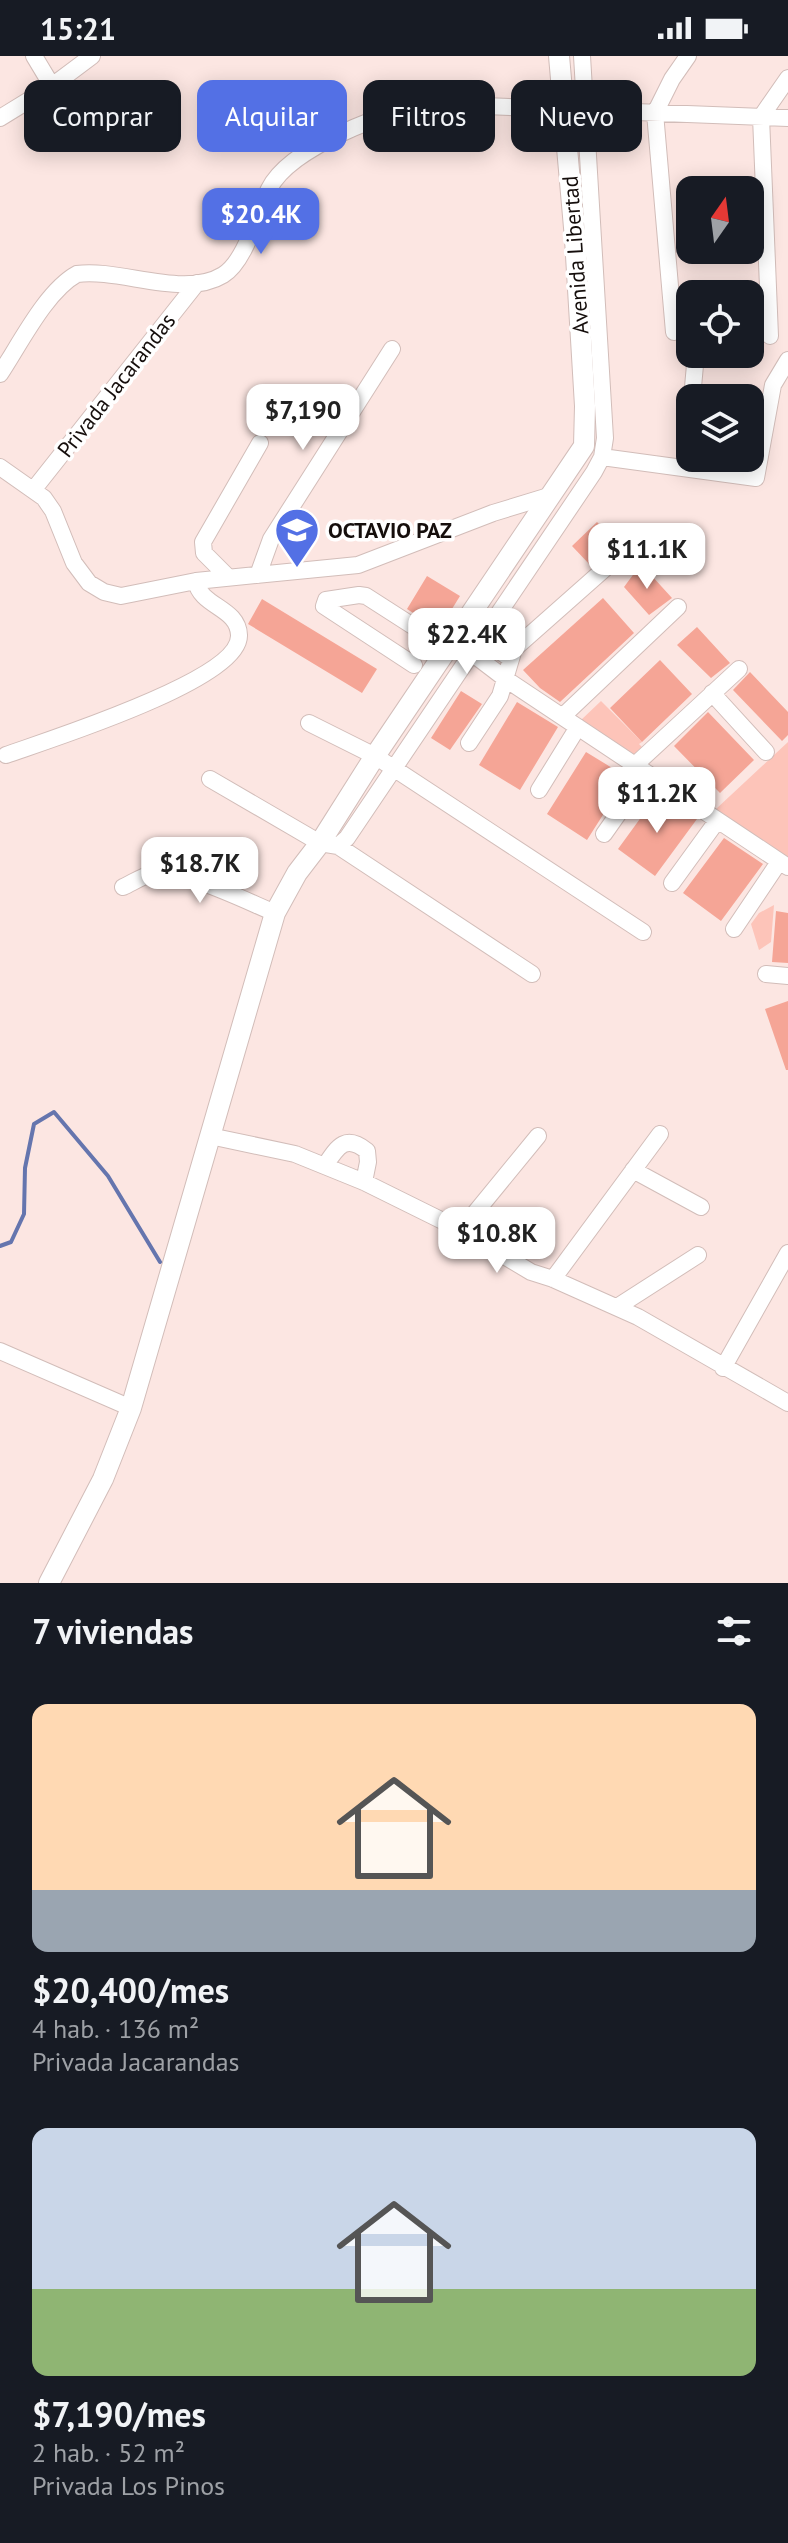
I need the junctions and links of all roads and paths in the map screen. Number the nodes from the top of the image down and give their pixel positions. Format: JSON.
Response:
{"nodes":[{"id":1,"x":34,"y":56,"type":"edge"},
{"id":2,"x":92,"y":56,"type":"edge"},
{"id":3,"x":559,"y":56,"type":"edge"},
{"id":4,"x":582,"y":56,"type":"edge"},
{"id":5,"x":688,"y":56,"type":"edge"},
{"id":6,"x":788,"y":78,"type":"edge"},
{"id":7,"x":48,"y":80,"type":"edge"},
{"id":8,"x":60,"y":80,"type":"edge"},
{"id":9,"x":560,"y":80,"type":"edge"},
{"id":10,"x":584,"y":80,"type":"edge"},
{"id":11,"x":24,"y":103,"type":"edge"},
{"id":12,"x":511,"y":108,"type":"edge"},
{"id":13,"x":642,"y":113,"type":"edge"},
{"id":14,"x":655,"y":113,"type":"junction"},
{"id":15,"x":761,"y":117,"type":"junction"},
{"id":16,"x":0,"y":118,"type":"edge"},
{"id":17,"x":788,"y":118,"type":"edge"},
{"id":18,"x":566,"y":152,"type":"edge"},
{"id":19,"x":588,"y":152,"type":"edge"},
{"id":20,"x":197,"y":283,"type":"junction"},
{"id":21,"x":674,"y":332,"type":"dead end"},
{"id":22,"x":770,"y":336,"type":"dead end"},
{"id":23,"x":392,"y":349,"type":"dead end"},
{"id":24,"x":788,"y":360,"type":"edge"},
{"id":25,"x":2,"y":366,"type":"edge"},
{"id":26,"x":764,"y":434,"type":"edge"},
{"id":27,"x":260,"y":443,"type":"dead end"},
{"id":28,"x":602,"y":457,"type":"junction"},
{"id":29,"x":676,"y":466,"type":"edge"},
{"id":30,"x":6,"y":470,"type":"edge"},
{"id":31,"x":717,"y":472,"type":"edge"},
{"id":32,"x":757,"y":472,"type":"edge"},
{"id":33,"x":0,"y":487,"type":"edge"},
{"id":34,"x":34,"y":489,"type":"junction"},
{"id":35,"x":552,"y":495,"type":"junction"},
{"id":36,"x":627,"y":549,"type":"dead end"},
{"id":37,"x":258,"y":575,"type":"junction"},
{"id":38,"x":228,"y":577,"type":"junction"},
{"id":39,"x":196,"y":581,"type":"junction"},
{"id":40,"x":678,"y":607,"type":"dead end"},
{"id":41,"x":455,"y":637,"type":"junction"},
{"id":42,"x":481,"y":638,"type":"junction"},
{"id":43,"x":471,"y":653,"type":"junction"},
{"id":44,"x":511,"y":659,"type":"junction"},
{"id":45,"x":414,"y":665,"type":"dead end"},
{"id":46,"x":739,"y":669,"type":"dead end"},
{"id":47,"x":507,"y":680,"type":"junction"},
{"id":48,"x":712,"y":693,"type":"junction"},
{"id":49,"x":563,"y":716,"type":"junction"},
{"id":50,"x":309,"y":723,"type":"dead end"},
{"id":51,"x":578,"y":727,"type":"junction"},
{"id":52,"x":469,"y":743,"type":"dead end"},
{"id":53,"x":766,"y":752,"type":"dead end"},
{"id":54,"x":6,"y":755,"type":"dead end"},
{"id":55,"x":375,"y":756,"type":"junction"},
{"id":56,"x":394,"y":768,"type":"junction"},
{"id":57,"x":641,"y":769,"type":"junction"},
{"id":58,"x":210,"y":779,"type":"dead end"},
{"id":59,"x":539,"y":790,"type":"dead end"},
{"id":60,"x":717,"y":821,"type":"junction"},
{"id":61,"x":604,"y":834,"type":"dead end"},
{"id":62,"x":329,"y":845,"type":"junction"},
{"id":63,"x":784,"y":865,"type":"edge"},
{"id":64,"x":672,"y":883,"type":"dead end"},
{"id":65,"x":123,"y":887,"type":"dead end"},
{"id":66,"x":275,"y":913,"type":"junction"},
{"id":67,"x":734,"y":929,"type":"dead end"},
{"id":68,"x":643,"y":932,"type":"dead end"},
{"id":69,"x":532,"y":974,"type":"dead end"},
{"id":70,"x":766,"y":974,"type":"dead end"},
{"id":71,"x":788,"y":976,"type":"edge"},
{"id":72,"x":660,"y":1134,"type":"dead end"},
{"id":73,"x":210,"y":1136,"type":"junction"},
{"id":74,"x":538,"y":1136,"type":"dead end"},
{"id":75,"x":326,"y":1164,"type":"junction"},
{"id":76,"x":633,"y":1170,"type":"junction"},
{"id":77,"x":364,"y":1182,"type":"junction"},
{"id":78,"x":701,"y":1207,"type":"dead end"},
{"id":79,"x":461,"y":1230,"type":"junction"},
{"id":80,"x":788,"y":1253,"type":"edge"},
{"id":81,"x":698,"y":1255,"type":"dead end"},
{"id":82,"x":553,"y":1279,"type":"junction"},
{"id":83,"x":617,"y":1307,"type":"junction"},
{"id":84,"x":0,"y":1351,"type":"edge"},
{"id":85,"x":723,"y":1368,"type":"junction"},
{"id":86,"x":788,"y":1403,"type":"edge"},
{"id":87,"x":131,"y":1408,"type":"junction"},
{"id":88,"x":49,"y":1583,"type":"edge"}],
"edges":[{"from":1,"to":7,"type":"street"},
{"from":2,"to":8,"type":"street"},
{"from":3,"to":9,"type":"main road","name":"Avenida Libertad"},
{"from":4,"to":10,"type":"street"},
{"from":5,"to":14,"type":"street"},
{"from":6,"to":15,"type":"street"},
{"from":11,"to":16,"type":"street"},
{"from":12,"to":20,"type":"street"},
{"from":13,"to":14,"type":"street"},
{"from":14,"to":15,"type":"street"},
{"from":14,"to":21,"type":"street"},
{"from":15,"to":17,"type":"street"},
{"from":15,"to":22,"type":"street"},
{"from":18,"to":35,"type":"main road","name":"Avenida Libertad"},
{"from":19,"to":28,"type":"street"},
{"from":20,"to":25,"type":"street"},
{"from":20,"to":34,"type":"street","name":"Privada Jacarandas"},
{"from":23,"to":37,"type":"street"},
{"from":24,"to":26,"type":"street"},
{"from":27,"to":38,"type":"street"},
{"from":28,"to":29,"type":"street"},
{"from":28,"to":42,"type":"street"},
{"from":30,"to":33,"type":"street"},
{"from":30,"to":34,"type":"street"},
{"from":31,"to":32,"type":"street"},
{"from":34,"to":39,"type":"street"},
{"from":35,"to":37,"type":"street"},
{"from":35,"to":41,"type":"main road"},
{"from":36,"to":44,"type":"street"},
{"from":37,"to":38,"type":"street"},
{"from":38,"to":39,"type":"street"},
{"from":39,"to":54,"type":"street"},
{"from":40,"to":49,"type":"street"},
{"from":41,"to":42,"type":"street"},
{"from":41,"to":43,"type":"street"},
{"from":41,"to":45,"type":"street"},
{"from":41,"to":55,"type":"main road"},
{"from":42,"to":43,"type":"street"},
{"from":42,"to":44,"type":"street"},
{"from":43,"to":47,"type":"street"},
{"from":43,"to":56,"type":"street"},
{"from":44,"to":47,"type":"street"},
{"from":46,"to":48,"type":"street"},
{"from":47,"to":49,"type":"street"},
{"from":47,"to":52,"type":"street"},
{"from":48,"to":53,"type":"street"},
{"from":48,"to":57,"type":"street"},
{"from":49,"to":51,"type":"street"},
{"from":50,"to":55,"type":"street"},
{"from":51,"to":57,"type":"street"},
{"from":51,"to":59,"type":"street"},
{"from":55,"to":56,"type":"street"},
{"from":55,"to":62,"type":"main road"},
{"from":56,"to":62,"type":"street"},
{"from":56,"to":68,"type":"street"},
{"from":57,"to":60,"type":"street"},
{"from":57,"to":61,"type":"street"},
{"from":58,"to":62,"type":"street"},
{"from":60,"to":63,"type":"street"},
{"from":60,"to":64,"type":"street"},
{"from":62,"to":66,"type":"main road"},
{"from":62,"to":69,"type":"street"},
{"from":63,"to":67,"type":"street"},
{"from":65,"to":66,"type":"street"},
{"from":66,"to":73,"type":"main road"},
{"from":70,"to":71,"type":"street"},
{"from":72,"to":76,"type":"street"},
{"from":73,"to":75,"type":"street"},
{"from":73,"to":87,"type":"main road"},
{"from":74,"to":79,"type":"street"},
{"from":75,"to":77,"type":"street"},
{"from":75,"to":77,"type":"street"},
{"from":76,"to":78,"type":"street"},
{"from":76,"to":82,"type":"street"},
{"from":77,"to":79,"type":"street"},
{"from":79,"to":82,"type":"street"},
{"from":80,"to":85,"type":"street"},
{"from":81,"to":83,"type":"street"},
{"from":82,"to":83,"type":"street"},
{"from":83,"to":85,"type":"street"},
{"from":84,"to":87,"type":"street"},
{"from":85,"to":86,"type":"street"},
{"from":87,"to":88,"type":"main road"}]}
